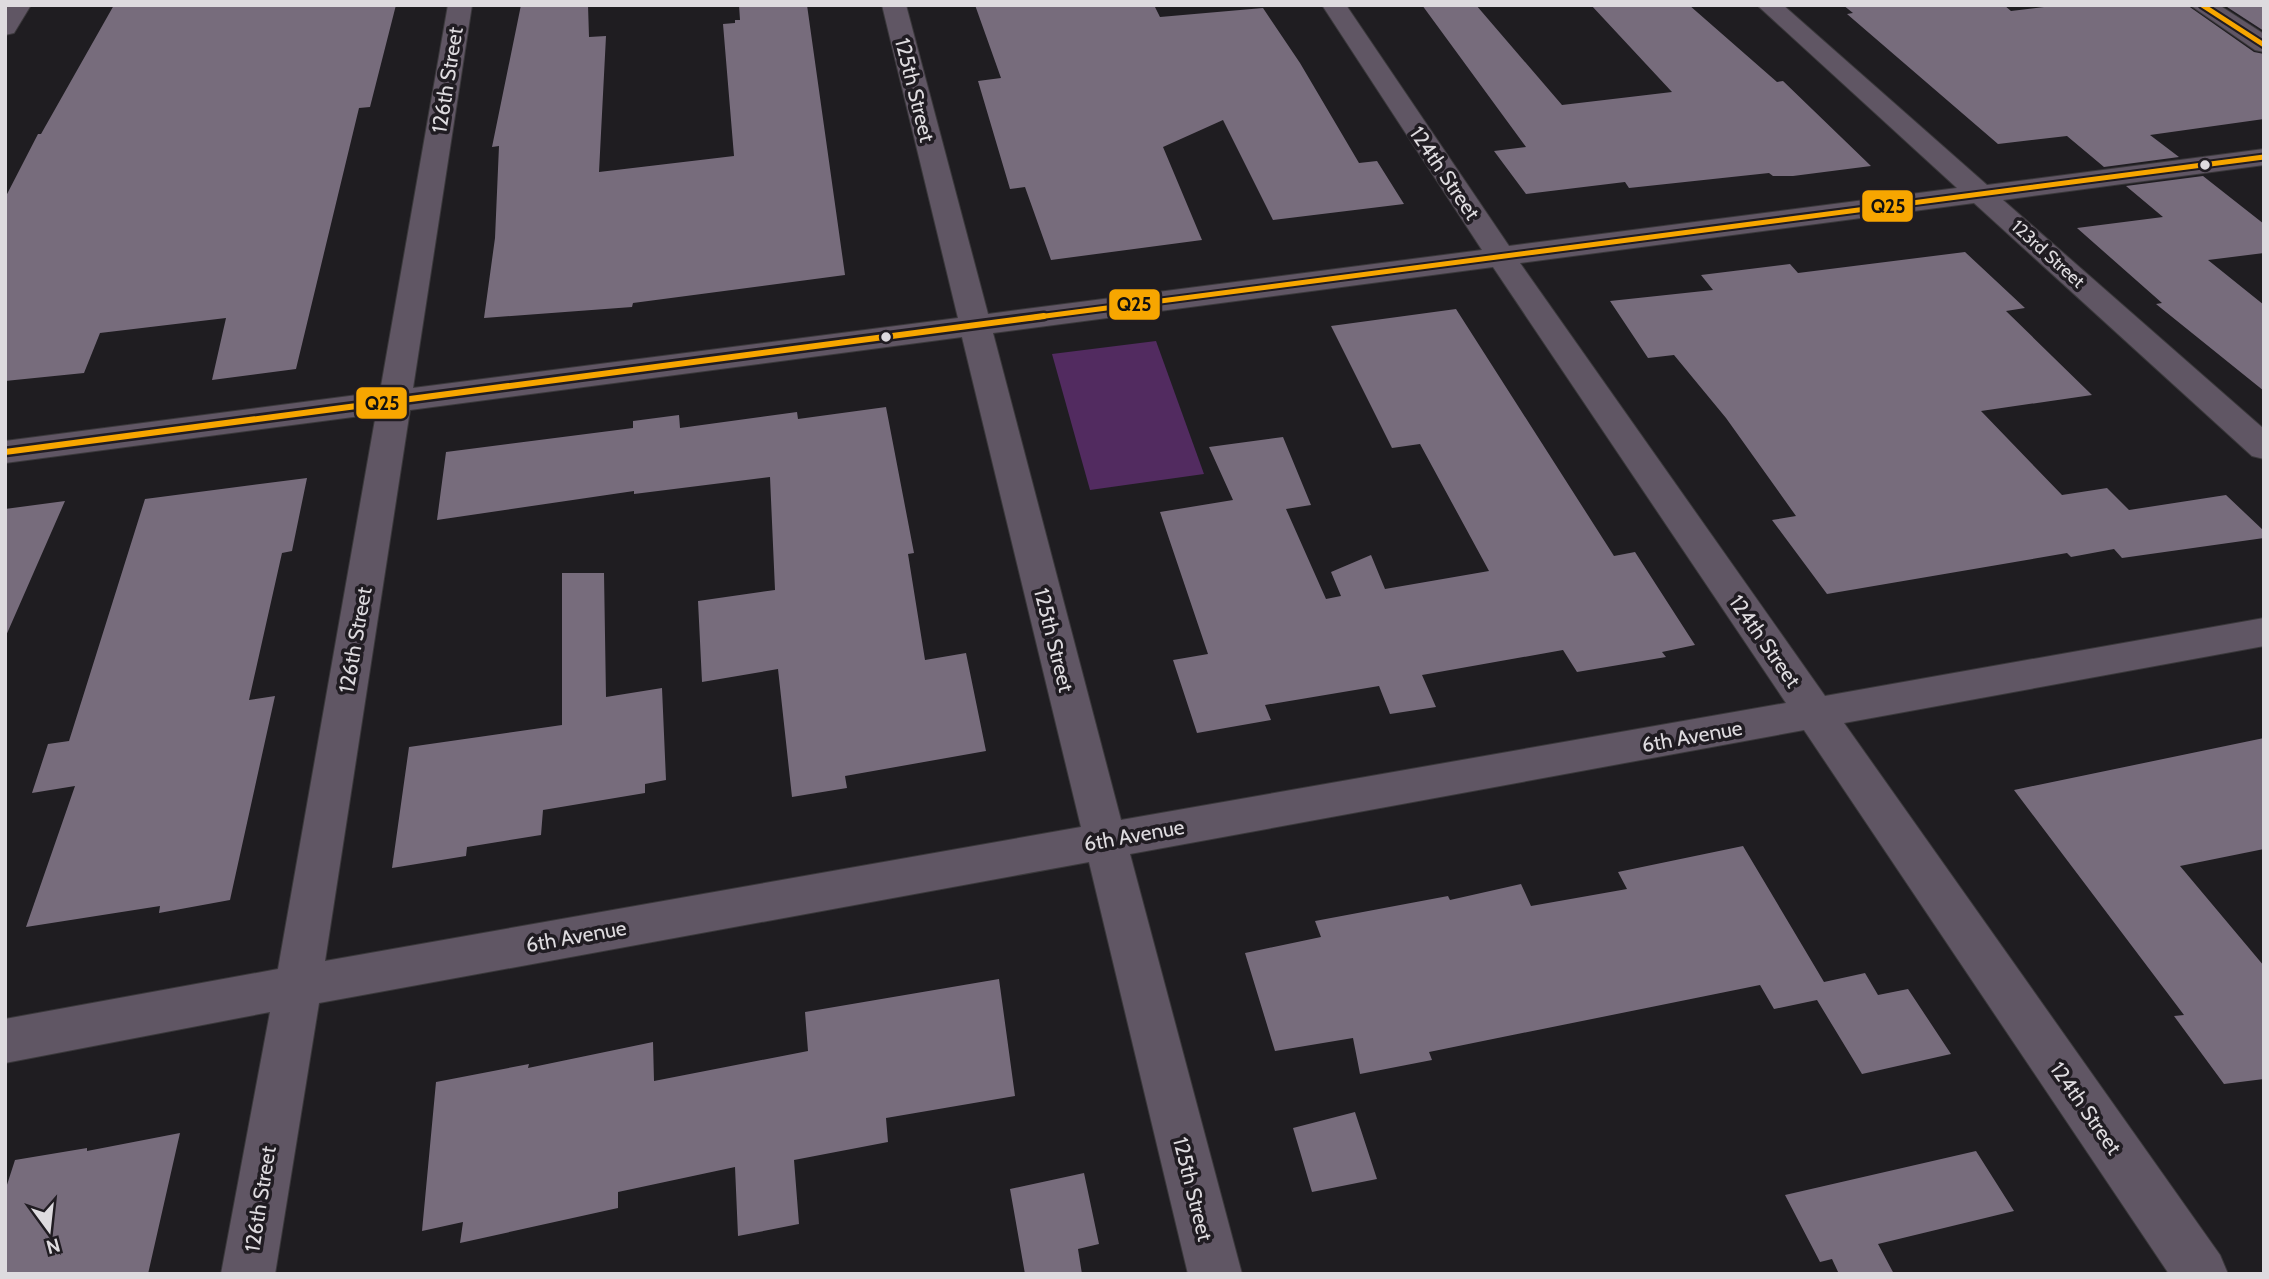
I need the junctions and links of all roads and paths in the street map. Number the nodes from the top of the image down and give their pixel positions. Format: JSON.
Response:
{"nodes":[{"id":1,"x":19,"y":5,"type":"edge"},
{"id":2,"x":460,"y":5,"type":"edge"},
{"id":3,"x":894,"y":5,"type":"edge"},
{"id":4,"x":1334,"y":5,"type":"edge"},
{"id":5,"x":1769,"y":5,"type":"edge"},
{"id":6,"x":2202,"y":5,"type":"edge"},
{"id":7,"x":5,"y":28,"type":"edge"},
{"id":8,"x":2264,"y":45,"type":"edge"},
{"id":9,"x":2264,"y":157,"type":"edge"},
{"id":10,"x":1981,"y":194,"type":"junction"},
{"id":11,"x":1501,"y":257,"type":"junction"},
{"id":12,"x":974,"y":326,"type":"junction"},
{"id":13,"x":395,"y":402,"type":"junction"},
{"id":14,"x":2264,"y":448,"type":"edge"},
{"id":15,"x":5,"y":452,"type":"edge"},
{"id":16,"x":2264,"y":632,"type":"edge"},
{"id":17,"x":1815,"y":714,"type":"junction"},
{"id":18,"x":1105,"y":840,"type":"junction"},
{"id":19,"x":298,"y":986,"type":"junction"},
{"id":20,"x":5,"y":1041,"type":"edge"},
{"id":21,"x":248,"y":1274,"type":"edge"},
{"id":22,"x":1215,"y":1274,"type":"edge"},
{"id":23,"x":2200,"y":1274,"type":"edge"}],
"edges":[{"from":1,"to":7,"type":"street"},
{"from":2,"to":13,"type":"street","name":"126th Street"},
{"from":3,"to":12,"type":"street","name":"125th Street"},
{"from":4,"to":11,"type":"street","name":"124th Street"},
{"from":5,"to":10,"type":"street","name":"123rd Street"},
{"from":6,"to":8,"type":"street"},
{"from":9,"to":10,"type":"street"},
{"from":10,"to":11,"type":"street"},
{"from":10,"to":14,"type":"street","name":"123rd Street"},
{"from":11,"to":12,"type":"street"},
{"from":11,"to":17,"type":"street","name":"124th Street"},
{"from":12,"to":13,"type":"street"},
{"from":12,"to":18,"type":"street","name":"125th Street"},
{"from":13,"to":15,"type":"street"},
{"from":13,"to":19,"type":"street","name":"126th Street"},
{"from":16,"to":17,"type":"street","name":"6th Avenue"},
{"from":17,"to":18,"type":"street","name":"6th Avenue"},
{"from":17,"to":23,"type":"street","name":"124th Street"},
{"from":18,"to":19,"type":"street","name":"6th Avenue"},
{"from":18,"to":22,"type":"street","name":"125th Street"},
{"from":19,"to":20,"type":"street","name":"6th Avenue"},
{"from":19,"to":21,"type":"street","name":"126th Street"}]}
